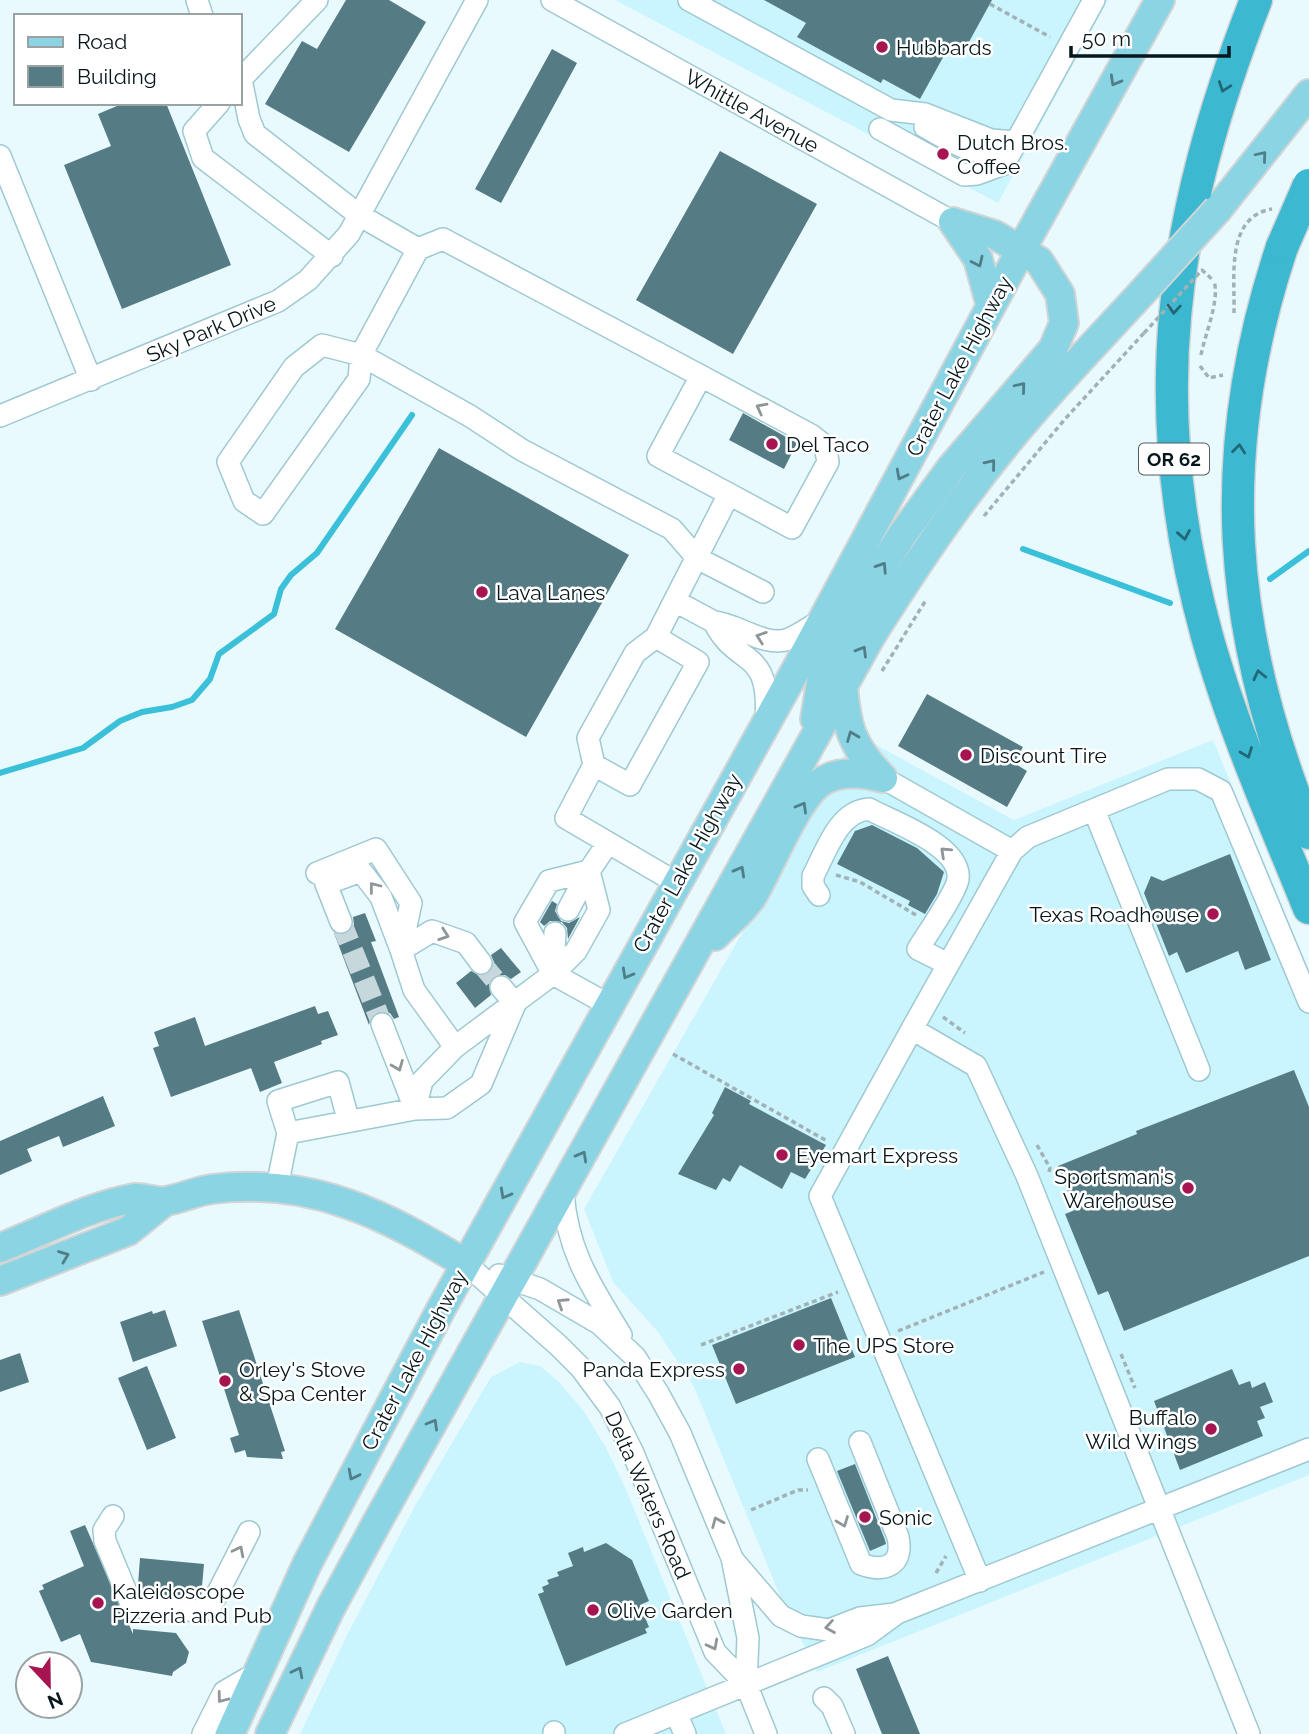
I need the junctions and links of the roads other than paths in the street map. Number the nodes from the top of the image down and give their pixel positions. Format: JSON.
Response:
{"nodes":[{"id":1,"x":317,"y":0,"type":"edge"},
{"id":2,"x":477,"y":0,"type":"edge"},
{"id":3,"x":552,"y":0,"type":"edge"},
{"id":4,"x":689,"y":0,"type":"edge"},
{"id":5,"x":1094,"y":0,"type":"edge"},
{"id":6,"x":1160,"y":0,"type":"edge"},
{"id":7,"x":1256,"y":0,"type":"edge"},
{"id":8,"x":242,"y":77,"type":"edge"},
{"id":9,"x":242,"y":88,"type":"edge"},
{"id":10,"x":1309,"y":94,"type":"edge"},
{"id":11,"x":217,"y":105,"type":"edge"},
{"id":12,"x":880,"y":129,"type":"dead end"},
{"id":13,"x":1016,"y":142,"type":"junction"},
{"id":14,"x":0,"y":156,"type":"edge"},
{"id":15,"x":1309,"y":185,"type":"edge"},
{"id":16,"x":359,"y":215,"type":"junction"},
{"id":17,"x":953,"y":222,"type":"junction"},
{"id":18,"x":418,"y":249,"type":"junction"},
{"id":19,"x":1021,"y":250,"type":"junction"},
{"id":20,"x":332,"y":256,"type":"junction"},
{"id":21,"x":991,"y":306,"type":"junction"},
{"id":22,"x":361,"y":355,"type":"junction"},
{"id":23,"x":701,"y":376,"type":"junction"},
{"id":24,"x":91,"y":380,"type":"junction"},
{"id":25,"x":0,"y":416,"type":"edge"},
{"id":26,"x":729,"y":494,"type":"junction"},
{"id":27,"x":697,"y":558,"type":"junction"},
{"id":28,"x":763,"y":592,"type":"dead end"},
{"id":29,"x":675,"y":601,"type":"junction"},
{"id":30,"x":823,"y":620,"type":"junction"},
{"id":31,"x":713,"y":622,"type":"junction"},
{"id":32,"x":656,"y":638,"type":"junction"},
{"id":33,"x":842,"y":684,"type":"junction"},
{"id":34,"x":766,"y":721,"type":"junction"},
{"id":35,"x":811,"y":741,"type":"junction"},
{"id":36,"x":594,"y":765,"type":"junction"},
{"id":37,"x":883,"y":778,"type":"junction"},
{"id":38,"x":1094,"y":810,"type":"junction"},
{"id":39,"x":1309,"y":833,"type":"edge"},
{"id":40,"x":608,"y":843,"type":"junction"},
{"id":41,"x":1012,"y":851,"type":"junction"},
{"id":42,"x":589,"y":871,"type":"junction"},
{"id":43,"x":317,"y":873,"type":"dead end"},
{"id":44,"x":677,"y":883,"type":"junction"},
{"id":45,"x":819,"y":895,"type":"dead end"},
{"id":46,"x":1309,"y":908,"type":"edge"},
{"id":47,"x":568,"y":910,"type":"dead end"},
{"id":48,"x":341,"y":922,"type":"tunnel mouth"},
{"id":49,"x":555,"y":933,"type":"dead end"},
{"id":50,"x":401,"y":950,"type":"junction"},
{"id":51,"x":691,"y":960,"type":"junction"},
{"id":52,"x":481,"y":963,"type":"tunnel mouth"},
{"id":53,"x":948,"y":964,"type":"junction"},
{"id":54,"x":553,"y":974,"type":"junction"},
{"id":55,"x":508,"y":995,"type":"junction"},
{"id":56,"x":1309,"y":1002,"type":"edge"},
{"id":57,"x":609,"y":1005,"type":"junction"},
{"id":58,"x":382,"y":1024,"type":"tunnel mouth"},
{"id":59,"x":912,"y":1028,"type":"junction"},
{"id":60,"x":455,"y":1047,"type":"junction"},
{"id":61,"x":1199,"y":1070,"type":"dead end"},
{"id":62,"x":415,"y":1109,"type":"junction"},
{"id":63,"x":348,"y":1119,"type":"junction"},
{"id":64,"x":288,"y":1133,"type":"junction"},
{"id":65,"x":277,"y":1187,"type":"junction"},
{"id":66,"x":563,"y":1192,"type":"junction"},
{"id":67,"x":164,"y":1202,"type":"junction"},
{"id":68,"x":0,"y":1248,"type":"edge"},
{"id":69,"x":466,"y":1264,"type":"junction"},
{"id":70,"x":0,"y":1281,"type":"edge"},
{"id":71,"x":509,"y":1289,"type":"junction"},
{"id":72,"x":635,"y":1357,"type":"junction"},
{"id":73,"x":860,"y":1442,"type":"dead end"},
{"id":74,"x":1309,"y":1449,"type":"edge"},
{"id":75,"x":818,"y":1459,"type":"dead end"},
{"id":76,"x":1158,"y":1510,"type":"junction"},
{"id":77,"x":113,"y":1517,"type":"dead end"},
{"id":78,"x":249,"y":1532,"type":"dead end"},
{"id":79,"x":732,"y":1558,"type":"junction"},
{"id":80,"x":980,"y":1581,"type":"junction"},
{"id":81,"x":897,"y":1613,"type":"junction"},
{"id":82,"x":255,"y":1674,"type":"junction"},
{"id":83,"x":746,"y":1684,"type":"junction"},
{"id":84,"x":824,"y":1698,"type":"dead end"},
{"id":85,"x":676,"y":1713,"type":"junction"},
{"id":86,"x":203,"y":1734,"type":"edge"},
{"id":87,"x":230,"y":1734,"type":"edge"},
{"id":88,"x":270,"y":1734,"type":"edge"},
{"id":89,"x":625,"y":1734,"type":"edge"},
{"id":90,"x":685,"y":1734,"type":"edge"},
{"id":91,"x":766,"y":1734,"type":"edge"},
{"id":92,"x":844,"y":1734,"type":"edge"},
{"id":93,"x":1249,"y":1734,"type":"edge"}],
"edges":[{"from":1,"to":8,"type":"street"},
{"from":2,"to":16,"type":"street","name":"Sky Park Drive"},
{"from":3,"to":17,"type":"street","name":"Whittle Avenue"},
{"from":4,"to":13,"type":"street"},
{"from":5,"to":13,"type":"street"},
{"from":6,"to":19,"type":"main road","name":"Crater Lake Highway","one_way":true},
{"from":7,"to":46,"type":"highway","number":"OR 62","one_way":true},
{"from":9,"to":16,"type":"street"},
{"from":33,"to":10,"type":"main road","one_way":true,"bridge":true},
{"from":11,"to":20,"type":"street"},
{"from":12,"to":13,"type":"street"},
{"from":14,"to":24,"type":"street"},
{"from":39,"to":15,"type":"highway","number":"OR 62","one_way":true,"bridge":true},
{"from":16,"to":18,"type":"street"},
{"from":16,"to":20,"type":"street","name":"Sky Park Drive"},
{"from":17,"to":19,"type":"main road"},
{"from":17,"to":21,"type":"main road","one_way":true},
{"from":18,"to":22,"type":"street"},
{"from":18,"to":23,"type":"street"},
{"from":19,"to":21,"type":"main road","name":"Crater Lake Highway"},
{"from":35,"to":19,"type":"main road","one_way":true},
{"from":20,"to":24,"type":"street","name":"Sky Park Drive"},
{"from":21,"to":30,"type":"main road","name":"Crater Lake Highway","one_way":true},
{"from":22,"to":22,"type":"street"},
{"from":22,"to":27,"type":"street"},
{"from":23,"to":26,"type":"street"},
{"from":26,"to":23,"type":"street","one_way":true},
{"from":24,"to":25,"type":"street","name":"Sky Park Drive"},
{"from":26,"to":27,"type":"street"},
{"from":27,"to":28,"type":"street"},
{"from":27,"to":29,"type":"street"},
{"from":29,"to":31,"type":"street"},
{"from":29,"to":32,"type":"street"},
{"from":30,"to":31,"type":"street","one_way":true},
{"from":30,"to":34,"type":"main road","name":"Crater Lake Highway"},
{"from":31,"to":34,"type":"street"},
{"from":32,"to":36,"type":"street"},
{"from":32,"to":36,"type":"street"},
{"from":33,"to":35,"type":"main road"},
{"from":37,"to":33,"type":"main road","one_way":true},
{"from":34,"to":44,"type":"main road","name":"Crater Lake Highway"},
{"from":51,"to":35,"type":"main road","one_way":true},
{"from":36,"to":40,"type":"street"},
{"from":37,"to":41,"type":"street"},
{"from":51,"to":37,"type":"main road","one_way":true},
{"from":38,"to":41,"type":"street"},
{"from":38,"to":56,"type":"street"},
{"from":38,"to":61,"type":"street"},
{"from":40,"to":42,"type":"street"},
{"from":40,"to":44,"type":"street"},
{"from":41,"to":53,"type":"street"},
{"from":42,"to":47,"type":"street"},
{"from":42,"to":54,"type":"street"},
{"from":42,"to":54,"type":"street"},
{"from":43,"to":50,"type":"street"},
{"from":44,"to":57,"type":"main road","name":"Crater Lake Highway","one_way":true},
{"from":53,"to":45,"type":"street","one_way":true},
{"from":50,"to":48,"type":"street","one_way":true},
{"from":49,"to":54,"type":"street"},
{"from":50,"to":52,"type":"street","one_way":true},
{"from":50,"to":60,"type":"street"},
{"from":66,"to":51,"type":"main road","one_way":true},
{"from":53,"to":59,"type":"street"},
{"from":54,"to":55,"type":"street"},
{"from":54,"to":57,"type":"street"},
{"from":55,"to":60,"type":"street"},
{"from":55,"to":62,"type":"street"},
{"from":57,"to":69,"type":"main road","name":"Crater Lake Highway","one_way":true},
{"from":58,"to":62,"type":"street","one_way":true},
{"from":59,"to":76,"type":"street"},
{"from":59,"to":80,"type":"street"},
{"from":60,"to":62,"type":"street"},
{"from":62,"to":63,"type":"street"},
{"from":63,"to":64,"type":"street"},
{"from":63,"to":64,"type":"street"},
{"from":64,"to":65,"type":"street"},
{"from":65,"to":67,"type":"main road","name":"Delta Waters Road"},
{"from":65,"to":69,"type":"main road","name":"Delta Waters Road"},
{"from":66,"to":71,"type":"main road"},
{"from":66,"to":72,"type":"street"},
{"from":67,"to":68,"type":"main road","name":"Delta Waters Road"},
{"from":70,"to":67,"type":"main road","name":"Delta Waters Road","one_way":true},
{"from":69,"to":71,"type":"street","name":"Delta Waters Road"},
{"from":69,"to":82,"type":"main road","name":"Crater Lake Highway","one_way":true},
{"from":72,"to":71,"type":"street","name":"Delta Waters Road","one_way":true},
{"from":71,"to":83,"type":"street","name":"Delta Waters Road","one_way":true},
{"from":88,"to":71,"type":"main road","one_way":true},
{"from":79,"to":72,"type":"street","name":"Delta Waters Road","one_way":true},
{"from":75,"to":73,"type":"street","one_way":true},
{"from":74,"to":76,"type":"street"},
{"from":76,"to":80,"type":"street"},
{"from":76,"to":93,"type":"street"},
{"from":77,"to":78,"type":"street","one_way":true},
{"from":81,"to":79,"type":"street","one_way":true},
{"from":79,"to":83,"type":"street","name":"Delta Waters Road"},
{"from":80,"to":81,"type":"street"},
{"from":81,"to":83,"type":"street"},
{"from":82,"to":86,"type":"street","one_way":true},
{"from":82,"to":87,"type":"main road","name":"Crater Lake Highway"},
{"from":83,"to":85,"type":"street"},
{"from":83,"to":91,"type":"street","name":"Delta Waters Road"},
{"from":84,"to":92,"type":"street"},
{"from":85,"to":89,"type":"street"},
{"from":85,"to":90,"type":"street"}]}
